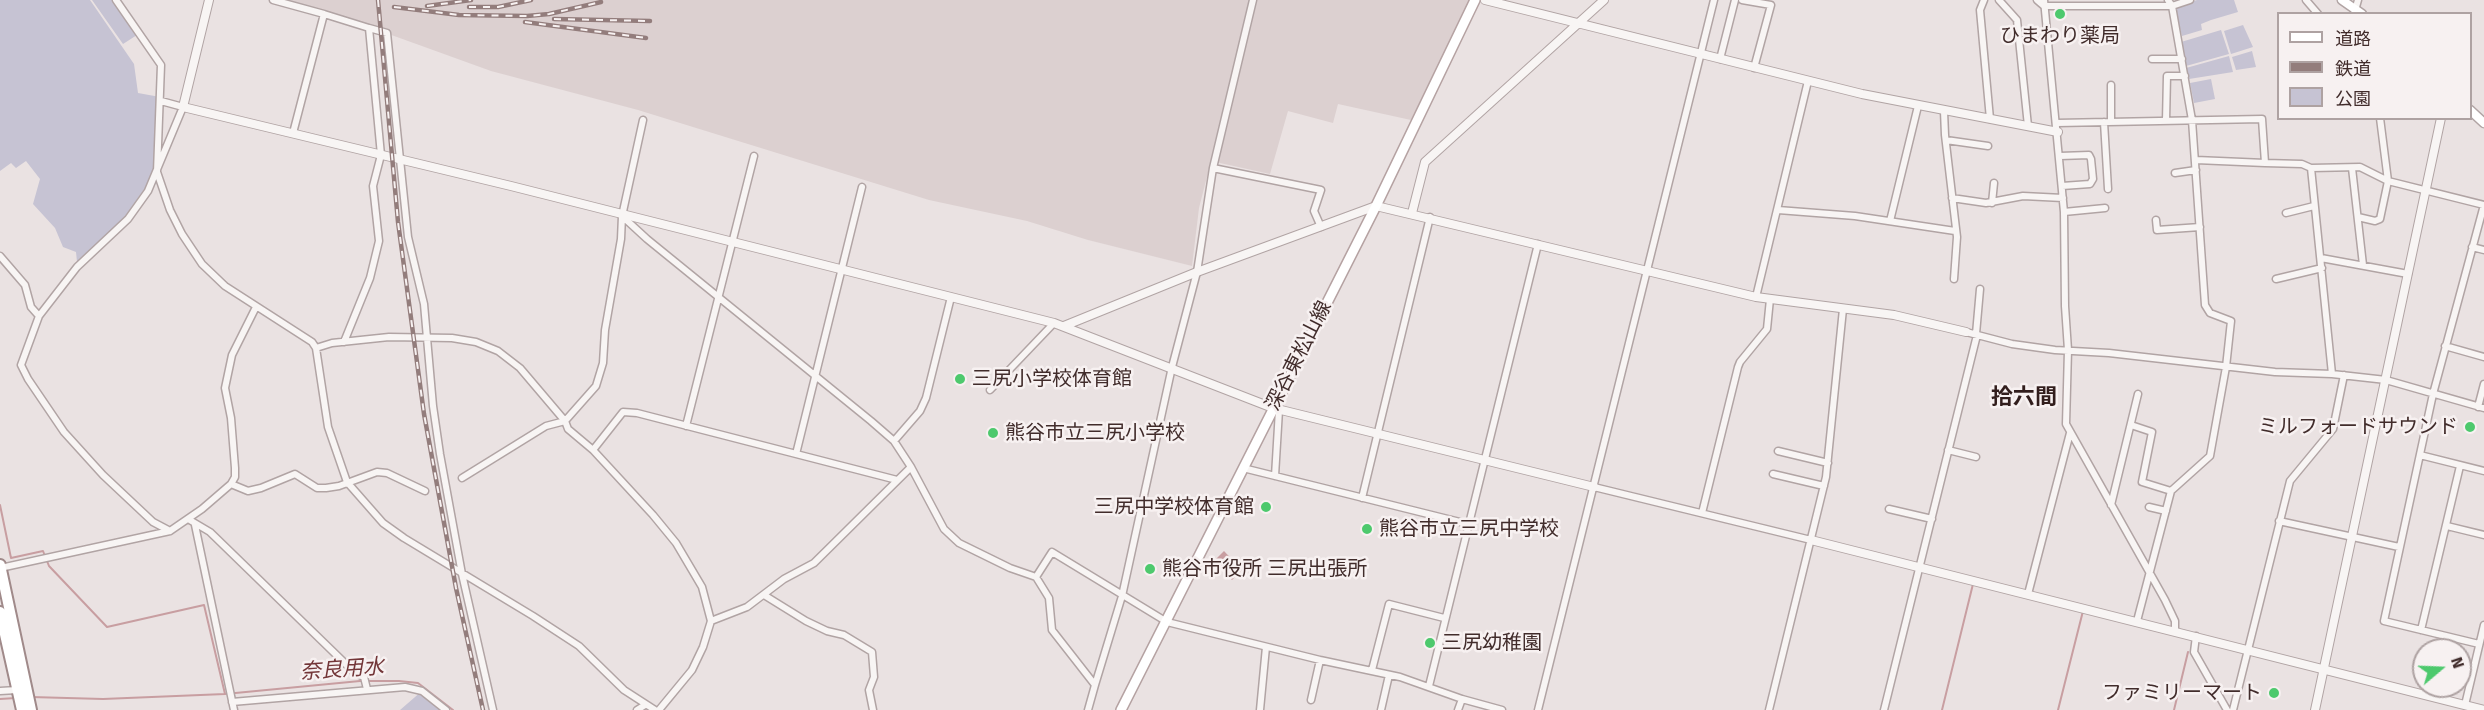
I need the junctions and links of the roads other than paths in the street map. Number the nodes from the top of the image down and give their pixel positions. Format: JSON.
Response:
{"nodes":[{"id":1,"x":116,"y":0,"type":"edge"},
{"id":2,"x":209,"y":0,"type":"edge"},
{"id":3,"x":273,"y":0,"type":"edge"},
{"id":4,"x":1253,"y":0,"type":"edge"},
{"id":5,"x":1475,"y":0,"type":"edge"},
{"id":6,"x":1485,"y":0,"type":"edge"},
{"id":7,"x":1604,"y":0,"type":"edge"},
{"id":8,"x":1714,"y":0,"type":"edge"},
{"id":9,"x":1735,"y":0,"type":"edge"},
{"id":10,"x":1742,"y":0,"type":"edge"},
{"id":11,"x":1984,"y":0,"type":"edge"},
{"id":12,"x":1999,"y":0,"type":"edge"},
{"id":13,"x":2037,"y":0,"type":"edge"},
{"id":14,"x":2168,"y":0,"type":"edge"},
{"id":15,"x":2190,"y":0,"type":"edge"},
{"id":16,"x":2306,"y":0,"type":"edge"},
{"id":17,"x":2342,"y":0,"type":"edge"},
{"id":18,"x":1598,"y":3,"type":"edge"},
{"id":19,"x":2044,"y":3,"type":"edge"},
{"id":20,"x":2172,"y":6,"type":"junction"},
{"id":21,"x":2357,"y":9,"type":"edge"},
{"id":22,"x":2316,"y":12,"type":"edge"},
{"id":23,"x":324,"y":14,"type":"junction"},
{"id":24,"x":1579,"y":23,"type":"junction"},
{"id":25,"x":369,"y":28,"type":"junction"},
{"id":26,"x":1700,"y":55,"type":"junction"},
{"id":27,"x":1720,"y":59,"type":"junction"},
{"id":28,"x":2152,"y":59,"type":"dead end"},
{"id":29,"x":2182,"y":59,"type":"junction"},
{"id":30,"x":1754,"y":68,"type":"junction"},
{"id":31,"x":2185,"y":76,"type":"junction"},
{"id":32,"x":1808,"y":81,"type":"junction"},
{"id":33,"x":2111,"y":85,"type":"dead end"},
{"id":34,"x":161,"y":101,"type":"junction"},
{"id":35,"x":1918,"y":106,"type":"junction"},
{"id":36,"x":183,"y":107,"type":"junction"},
{"id":37,"x":1944,"y":111,"type":"junction"},
{"id":38,"x":2472,"y":112,"type":"edge"},
{"id":39,"x":1990,"y":119,"type":"junction"},
{"id":40,"x":643,"y":120,"type":"dead end"},
{"id":41,"x":2193,"y":120,"type":"junction"},
{"id":42,"x":2380,"y":120,"type":"edge"},
{"id":43,"x":2441,"y":120,"type":"edge"},
{"id":44,"x":2166,"y":121,"type":"junction"},
{"id":45,"x":2107,"y":122,"type":"junction"},
{"id":46,"x":2484,"y":123,"type":"edge"},
{"id":47,"x":2028,"y":126,"type":"junction"},
{"id":48,"x":2057,"y":128,"type":"junction"},
{"id":49,"x":293,"y":133,"type":"junction"},
{"id":50,"x":1946,"y":140,"type":"junction"},
{"id":51,"x":1988,"y":146,"type":"dead end"},
{"id":52,"x":381,"y":155,"type":"junction"},
{"id":53,"x":754,"y":156,"type":"dead end"},
{"id":54,"x":2060,"y":156,"type":"junction"},
{"id":55,"x":400,"y":159,"type":"junction"},
{"id":56,"x":2196,"y":160,"type":"junction"},
{"id":57,"x":2265,"y":163,"type":"junction"},
{"id":58,"x":1213,"y":168,"type":"junction"},
{"id":59,"x":2311,"y":168,"type":"junction"},
{"id":60,"x":2352,"y":168,"type":"junction"},
{"id":61,"x":2196,"y":171,"type":"junction"},
{"id":62,"x":158,"y":172,"type":"junction"},
{"id":63,"x":2175,"y":173,"type":"dead end"},
{"id":64,"x":2388,"y":181,"type":"junction"},
{"id":65,"x":1994,"y":183,"type":"dead end"},
{"id":66,"x":2062,"y":186,"type":"junction"},
{"id":67,"x":862,"y":187,"type":"dead end"},
{"id":68,"x":2108,"y":189,"type":"dead end"},
{"id":69,"x":2426,"y":189,"type":"junction"},
{"id":70,"x":1952,"y":198,"type":"junction"},
{"id":71,"x":2063,"y":198,"type":"junction"},
{"id":72,"x":1992,"y":203,"type":"junction"},
{"id":73,"x":2484,"y":205,"type":"edge"},
{"id":74,"x":1376,"y":206,"type":"junction"},
{"id":75,"x":2314,"y":206,"type":"junction"},
{"id":76,"x":2105,"y":208,"type":"dead end"},
{"id":77,"x":1778,"y":210,"type":"junction"},
{"id":78,"x":2064,"y":212,"type":"junction"},
{"id":79,"x":1412,"y":213,"type":"junction"},
{"id":80,"x":2286,"y":213,"type":"dead end"},
{"id":81,"x":622,"y":216,"type":"junction"},
{"id":82,"x":1430,"y":217,"type":"junction"},
{"id":83,"x":2358,"y":217,"type":"junction"},
{"id":84,"x":2156,"y":220,"type":"dead end"},
{"id":85,"x":1890,"y":221,"type":"junction"},
{"id":86,"x":1321,"y":227,"type":"junction"},
{"id":87,"x":2200,"y":227,"type":"junction"},
{"id":88,"x":1955,"y":231,"type":"junction"},
{"id":89,"x":732,"y":243,"type":"junction"},
{"id":90,"x":1538,"y":244,"type":"junction"},
{"id":91,"x":2472,"y":247,"type":"junction"},
{"id":92,"x":2484,"y":250,"type":"edge"},
{"id":93,"x":0,"y":256,"type":"edge"},
{"id":94,"x":2321,"y":258,"type":"junction"},
{"id":95,"x":2363,"y":265,"type":"junction"},
{"id":96,"x":2322,"y":268,"type":"junction"},
{"id":97,"x":842,"y":270,"type":"junction"},
{"id":98,"x":1647,"y":270,"type":"junction"},
{"id":99,"x":1197,"y":272,"type":"junction"},
{"id":100,"x":2408,"y":274,"type":"junction"},
{"id":101,"x":1954,"y":279,"type":"dead end"},
{"id":102,"x":2276,"y":279,"type":"dead end"},
{"id":103,"x":1980,"y":290,"type":"dead end"},
{"id":104,"x":718,"y":297,"type":"junction"},
{"id":105,"x":951,"y":297,"type":"junction"},
{"id":106,"x":1756,"y":297,"type":"junction"},
{"id":107,"x":1770,"y":299,"type":"junction"},
{"id":108,"x":256,"y":307,"type":"junction"},
{"id":109,"x":1843,"y":309,"type":"junction"},
{"id":110,"x":39,"y":315,"type":"junction"},
{"id":111,"x":1054,"y":323,"type":"junction"},
{"id":112,"x":1064,"y":326,"type":"junction"},
{"id":113,"x":1966,"y":332,"type":"joint"},
{"id":114,"x":1976,"y":335,"type":"junction"},
{"id":115,"x":428,"y":336,"type":"junction"},
{"id":116,"x":344,"y":342,"type":"junction"},
{"id":117,"x":2445,"y":346,"type":"junction"},
{"id":118,"x":316,"y":348,"type":"junction"},
{"id":119,"x":2068,"y":350,"type":"junction"},
{"id":120,"x":2484,"y":357,"type":"edge"},
{"id":121,"x":1172,"y":367,"type":"junction"},
{"id":122,"x":2226,"y":367,"type":"junction"},
{"id":123,"x":2332,"y":374,"type":"junction"},
{"id":124,"x":814,"y":375,"type":"junction"},
{"id":125,"x":2344,"y":375,"type":"junction"},
{"id":126,"x":2386,"y":380,"type":"junction"},
{"id":127,"x":2484,"y":384,"type":"edge"},
{"id":128,"x":990,"y":390,"type":"dead end"},
{"id":129,"x":2138,"y":394,"type":"dead end"},
{"id":130,"x":2433,"y":394,"type":"junction"},
{"id":131,"x":2481,"y":408,"type":"edge"},
{"id":132,"x":1276,"y":409,"type":"junction"},
{"id":133,"x":566,"y":421,"type":"junction"},
{"id":134,"x":687,"y":426,"type":"junction"},
{"id":135,"x":2131,"y":426,"type":"junction"},
{"id":136,"x":2070,"y":433,"type":"junction"},
{"id":137,"x":1376,"y":434,"type":"junction"},
{"id":138,"x":894,"y":441,"type":"junction"},
{"id":139,"x":593,"y":450,"type":"junction"},
{"id":140,"x":1948,"y":450,"type":"junction"},
{"id":141,"x":1778,"y":451,"type":"dead end"},
{"id":142,"x":796,"y":454,"type":"junction"},
{"id":143,"x":2420,"y":455,"type":"junction"},
{"id":144,"x":1976,"y":457,"type":"dead end"},
{"id":145,"x":1483,"y":460,"type":"junction"},
{"id":146,"x":1828,"y":463,"type":"junction"},
{"id":147,"x":2460,"y":466,"type":"junction"},
{"id":148,"x":911,"y":467,"type":"junction"},
{"id":149,"x":1243,"y":468,"type":"junction"},
{"id":150,"x":2484,"y":471,"type":"edge"},
{"id":151,"x":1773,"y":474,"type":"dead end"},
{"id":152,"x":1275,"y":476,"type":"junction"},
{"id":153,"x":462,"y":478,"type":"dead end"},
{"id":154,"x":897,"y":480,"type":"junction"},
{"id":155,"x":347,"y":482,"type":"junction"},
{"id":156,"x":231,"y":484,"type":"junction"},
{"id":157,"x":1824,"y":486,"type":"junction"},
{"id":158,"x":1594,"y":487,"type":"junction"},
{"id":159,"x":424,"y":491,"type":"dead end"},
{"id":160,"x":2171,"y":491,"type":"junction"},
{"id":161,"x":1362,"y":498,"type":"junction"},
{"id":162,"x":2111,"y":505,"type":"junction"},
{"id":163,"x":2149,"y":507,"type":"dead end"},
{"id":164,"x":1889,"y":509,"type":"dead end"},
{"id":165,"x":2166,"y":511,"type":"junction"},
{"id":166,"x":1702,"y":513,"type":"junction"},
{"id":167,"x":188,"y":519,"type":"junction"},
{"id":168,"x":1932,"y":519,"type":"junction"},
{"id":169,"x":2279,"y":521,"type":"junction"},
{"id":170,"x":1468,"y":524,"type":"junction"},
{"id":171,"x":195,"y":525,"type":"junction"},
{"id":172,"x":2447,"y":526,"type":"junction"},
{"id":173,"x":170,"y":531,"type":"junction"},
{"id":174,"x":2484,"y":535,"type":"edge"},
{"id":175,"x":2352,"y":537,"type":"junction"},
{"id":176,"x":1811,"y":540,"type":"junction"},
{"id":177,"x":2399,"y":547,"type":"junction"},
{"id":178,"x":0,"y":567,"type":"edge"},
{"id":179,"x":1920,"y":567,"type":"junction"},
{"id":180,"x":2149,"y":573,"type":"junction"},
{"id":181,"x":462,"y":574,"type":"junction"},
{"id":182,"x":1036,"y":577,"type":"junction"},
{"id":183,"x":2028,"y":594,"type":"junction"},
{"id":184,"x":764,"y":595,"type":"junction"},
{"id":185,"x":1122,"y":596,"type":"junction"},
{"id":186,"x":0,"y":612,"type":"edge"},
{"id":187,"x":1444,"y":618,"type":"junction"},
{"id":188,"x":711,"y":621,"type":"junction"},
{"id":189,"x":2137,"y":621,"type":"junction"},
{"id":190,"x":1167,"y":622,"type":"junction"},
{"id":191,"x":2484,"y":625,"type":"edge"},
{"id":192,"x":2421,"y":630,"type":"junction"},
{"id":193,"x":2175,"y":631,"type":"junction"},
{"id":194,"x":2196,"y":636,"type":"junction"},
{"id":195,"x":2479,"y":644,"type":"junction"},
{"id":196,"x":1266,"y":647,"type":"junction"},
{"id":197,"x":2248,"y":650,"type":"junction"},
{"id":198,"x":1320,"y":660,"type":"junction"},
{"id":199,"x":2324,"y":669,"type":"junction"},
{"id":200,"x":1372,"y":670,"type":"junction"},
{"id":201,"x":1389,"y":675,"type":"junction"},
{"id":202,"x":1095,"y":685,"type":"junction"},
{"id":203,"x":1429,"y":686,"type":"junction"},
{"id":204,"x":366,"y":687,"type":"junction"},
{"id":205,"x":0,"y":691,"type":"edge"},
{"id":206,"x":1462,"y":699,"type":"junction"},
{"id":207,"x":24,"y":700,"type":"edge"},
{"id":208,"x":1311,"y":700,"type":"dead end"},
{"id":209,"x":232,"y":702,"type":"junction"},
{"id":210,"x":645,"y":705,"type":"junction"},
{"id":211,"x":2464,"y":707,"type":"edge"},
{"id":212,"x":234,"y":710,"type":"edge"},
{"id":213,"x":446,"y":710,"type":"edge"},
{"id":214,"x":493,"y":710,"type":"edge"},
{"id":215,"x":636,"y":710,"type":"edge"},
{"id":216,"x":657,"y":710,"type":"edge"},
{"id":217,"x":873,"y":710,"type":"edge"},
{"id":218,"x":1088,"y":710,"type":"edge"},
{"id":219,"x":1121,"y":710,"type":"edge"},
{"id":220,"x":1260,"y":710,"type":"edge"},
{"id":221,"x":1381,"y":710,"type":"edge"},
{"id":222,"x":1458,"y":710,"type":"edge"},
{"id":223,"x":1502,"y":710,"type":"edge"},
{"id":224,"x":1538,"y":710,"type":"edge"},
{"id":225,"x":1769,"y":710,"type":"edge"},
{"id":226,"x":1884,"y":710,"type":"edge"},
{"id":227,"x":2227,"y":710,"type":"edge"},
{"id":228,"x":2233,"y":710,"type":"edge"},
{"id":229,"x":2316,"y":710,"type":"edge"},
{"id":230,"x":2484,"y":710,"type":"edge"}],
"edges":[{"from":1,"to":34,"type":"street"},
{"from":2,"to":36,"type":"street"},
{"from":3,"to":23,"type":"street"},
{"from":4,"to":58,"type":"street"},
{"from":5,"to":74,"type":"main road","name":"深谷東松山線"},
{"from":6,"to":24,"type":"street"},
{"from":7,"to":18,"type":"street"},
{"from":8,"to":26,"type":"street"},
{"from":9,"to":27,"type":"street"},
{"from":10,"to":30,"type":"street"},
{"from":11,"to":39,"type":"street"},
{"from":12,"to":47,"type":"street"},
{"from":13,"to":19,"type":"street"},
{"from":14,"to":20,"type":"street"},
{"from":15,"to":20,"type":"street"},
{"from":16,"to":22,"type":"street"},
{"from":17,"to":21,"type":"main road"},
{"from":18,"to":24,"type":"street"},
{"from":19,"to":20,"type":"street"},
{"from":19,"to":48,"type":"street"},
{"from":20,"to":29,"type":"street"},
{"from":23,"to":25,"type":"street"},
{"from":23,"to":49,"type":"street"},
{"from":24,"to":26,"type":"street"},
{"from":24,"to":79,"type":"street"},
{"from":25,"to":52,"type":"street"},
{"from":25,"to":55,"type":"street"},
{"from":26,"to":27,"type":"street"},
{"from":26,"to":98,"type":"street"},
{"from":27,"to":30,"type":"street"},
{"from":28,"to":29,"type":"street"},
{"from":29,"to":31,"type":"street"},
{"from":30,"to":32,"type":"street"},
{"from":31,"to":41,"type":"street"},
{"from":31,"to":44,"type":"street"},
{"from":32,"to":35,"type":"street"},
{"from":32,"to":77,"type":"street"},
{"from":33,"to":45,"type":"street"},
{"from":34,"to":36,"type":"street"},
{"from":34,"to":62,"type":"street"},
{"from":35,"to":37,"type":"street"},
{"from":35,"to":85,"type":"street"},
{"from":36,"to":49,"type":"street"},
{"from":36,"to":62,"type":"street"},
{"from":37,"to":39,"type":"street"},
{"from":37,"to":50,"type":"street"},
{"from":38,"to":46,"type":"main road"},
{"from":39,"to":47,"type":"street"},
{"from":40,"to":81,"type":"street"},
{"from":41,"to":44,"type":"street"},
{"from":41,"to":56,"type":"street"},
{"from":41,"to":57,"type":"street"},
{"from":42,"to":64,"type":"street"},
{"from":43,"to":69,"type":"street"},
{"from":44,"to":45,"type":"street"},
{"from":45,"to":48,"type":"street"},
{"from":45,"to":68,"type":"street"},
{"from":47,"to":48,"type":"street"},
{"from":48,"to":54,"type":"street"},
{"from":49,"to":52,"type":"street"},
{"from":50,"to":51,"type":"street"},
{"from":50,"to":70,"type":"street"},
{"from":52,"to":55,"type":"street"},
{"from":52,"to":116,"type":"street"},
{"from":53,"to":89,"type":"street"},
{"from":54,"to":66,"type":"street"},
{"from":54,"to":66,"type":"street"},
{"from":55,"to":81,"type":"street"},
{"from":55,"to":115,"type":"street"},
{"from":56,"to":57,"type":"street"},
{"from":56,"to":61,"type":"street"},
{"from":57,"to":59,"type":"street"},
{"from":58,"to":86,"type":"street"},
{"from":58,"to":99,"type":"street"},
{"from":59,"to":60,"type":"street"},
{"from":59,"to":75,"type":"street"},
{"from":60,"to":64,"type":"street"},
{"from":60,"to":83,"type":"street"},
{"from":61,"to":63,"type":"street"},
{"from":61,"to":87,"type":"street"},
{"from":62,"to":108,"type":"street"},
{"from":62,"to":110,"type":"street"},
{"from":64,"to":69,"type":"street"},
{"from":64,"to":83,"type":"street"},
{"from":65,"to":72,"type":"street"},
{"from":66,"to":71,"type":"street"},
{"from":67,"to":97,"type":"street"},
{"from":69,"to":73,"type":"street"},
{"from":69,"to":100,"type":"street"},
{"from":70,"to":72,"type":"street"},
{"from":70,"to":88,"type":"street"},
{"from":71,"to":72,"type":"street"},
{"from":71,"to":78,"type":"street"},
{"from":73,"to":91,"type":"street"},
{"from":74,"to":79,"type":"street"},
{"from":74,"to":86,"type":"street"},
{"from":74,"to":132,"type":"main road","name":"深谷東松山線"},
{"from":75,"to":80,"type":"street"},
{"from":75,"to":94,"type":"street"},
{"from":76,"to":78,"type":"street"},
{"from":77,"to":85,"type":"street"},
{"from":77,"to":106,"type":"street"},
{"from":78,"to":119,"type":"street"},
{"from":79,"to":82,"type":"street"},
{"from":81,"to":89,"type":"street"},
{"from":81,"to":104,"type":"street"},
{"from":81,"to":133,"type":"street"},
{"from":82,"to":90,"type":"street"},
{"from":82,"to":137,"type":"street"},
{"from":83,"to":95,"type":"street"},
{"from":84,"to":87,"type":"street"},
{"from":85,"to":88,"type":"street"},
{"from":86,"to":99,"type":"street"},
{"from":87,"to":122,"type":"street"},
{"from":88,"to":101,"type":"street"},
{"from":89,"to":97,"type":"street"},
{"from":89,"to":104,"type":"street"},
{"from":90,"to":98,"type":"street"},
{"from":90,"to":145,"type":"street"},
{"from":91,"to":92,"type":"street"},
{"from":91,"to":117,"type":"street"},
{"from":93,"to":110,"type":"street"},
{"from":94,"to":95,"type":"street"},
{"from":94,"to":96,"type":"street"},
{"from":95,"to":100,"type":"street"},
{"from":96,"to":102,"type":"street"},
{"from":96,"to":123,"type":"street"},
{"from":97,"to":105,"type":"street"},
{"from":97,"to":124,"type":"street"},
{"from":98,"to":106,"type":"street"},
{"from":98,"to":158,"type":"street"},
{"from":99,"to":112,"type":"street"},
{"from":99,"to":121,"type":"street"},
{"from":100,"to":126,"type":"street"},
{"from":103,"to":114,"type":"street"},
{"from":104,"to":124,"type":"street"},
{"from":104,"to":134,"type":"street"},
{"from":105,"to":111,"type":"street"},
{"from":105,"to":138,"type":"street"},
{"from":106,"to":107,"type":"street"},
{"from":107,"to":109,"type":"street"},
{"from":107,"to":166,"type":"street"},
{"from":108,"to":118,"type":"street"},
{"from":108,"to":156,"type":"street"},
{"from":109,"to":113,"type":"street"},
{"from":109,"to":146,"type":"street"},
{"from":110,"to":173,"type":"street"},
{"from":111,"to":112,"type":"street"},
{"from":111,"to":128,"type":"street"},
{"from":112,"to":121,"type":"street"},
{"from":113,"to":114,"type":"street"},
{"from":114,"to":119,"type":"street"},
{"from":114,"to":140,"type":"street"},
{"from":115,"to":116,"type":"street"},
{"from":115,"to":133,"type":"street"},
{"from":115,"to":181,"type":"street"},
{"from":116,"to":118,"type":"street"},
{"from":117,"to":120,"type":"street"},
{"from":117,"to":130,"type":"street"},
{"from":118,"to":155,"type":"street"},
{"from":119,"to":122,"type":"street"},
{"from":119,"to":136,"type":"street"},
{"from":121,"to":132,"type":"street"},
{"from":121,"to":185,"type":"street"},
{"from":122,"to":123,"type":"street"},
{"from":122,"to":160,"type":"street"},
{"from":123,"to":125,"type":"street"},
{"from":124,"to":138,"type":"street"},
{"from":124,"to":142,"type":"street"},
{"from":125,"to":126,"type":"street"},
{"from":125,"to":169,"type":"street"},
{"from":126,"to":130,"type":"street"},
{"from":126,"to":175,"type":"street"},
{"from":127,"to":131,"type":"street"},
{"from":129,"to":135,"type":"street"},
{"from":130,"to":131,"type":"street"},
{"from":130,"to":143,"type":"street"},
{"from":132,"to":137,"type":"street"},
{"from":132,"to":149,"type":"main road","name":"深谷東松山線"},
{"from":132,"to":152,"type":"street"},
{"from":133,"to":139,"type":"street"},
{"from":133,"to":153,"type":"street"},
{"from":134,"to":139,"type":"street"},
{"from":134,"to":142,"type":"street"},
{"from":135,"to":160,"type":"street"},
{"from":135,"to":162,"type":"street"},
{"from":136,"to":162,"type":"street"},
{"from":136,"to":183,"type":"street"},
{"from":137,"to":145,"type":"street"},
{"from":137,"to":161,"type":"street"},
{"from":138,"to":148,"type":"street"},
{"from":139,"to":188,"type":"street"},
{"from":140,"to":144,"type":"street"},
{"from":140,"to":168,"type":"street"},
{"from":141,"to":146,"type":"street"},
{"from":142,"to":154,"type":"street"},
{"from":143,"to":147,"type":"street"},
{"from":143,"to":177,"type":"street"},
{"from":145,"to":158,"type":"street"},
{"from":145,"to":170,"type":"street"},
{"from":146,"to":157,"type":"street"},
{"from":147,"to":150,"type":"street"},
{"from":147,"to":172,"type":"street"},
{"from":148,"to":154,"type":"street"},
{"from":148,"to":182,"type":"street"},
{"from":149,"to":152,"type":"street"},
{"from":149,"to":190,"type":"main road","name":"深谷東松山線"},
{"from":151,"to":157,"type":"street"},
{"from":152,"to":161,"type":"street"},
{"from":154,"to":184,"type":"street"},
{"from":155,"to":156,"type":"street"},
{"from":155,"to":159,"type":"street"},
{"from":155,"to":181,"type":"street"},
{"from":156,"to":167,"type":"street"},
{"from":157,"to":176,"type":"street"},
{"from":158,"to":166,"type":"street"},
{"from":158,"to":224,"type":"street"},
{"from":160,"to":165,"type":"street"},
{"from":161,"to":170,"type":"street"},
{"from":162,"to":180,"type":"street"},
{"from":163,"to":165,"type":"street"},
{"from":164,"to":168,"type":"street"},
{"from":165,"to":180,"type":"street"},
{"from":166,"to":176,"type":"street"},
{"from":167,"to":171,"type":"street"},
{"from":167,"to":173,"type":"street"},
{"from":168,"to":179,"type":"street"},
{"from":169,"to":175,"type":"street"},
{"from":169,"to":197,"type":"street"},
{"from":170,"to":187,"type":"street"},
{"from":171,"to":204,"type":"street"},
{"from":171,"to":209,"type":"street"},
{"from":172,"to":174,"type":"street"},
{"from":172,"to":192,"type":"street"},
{"from":173,"to":178,"type":"street"},
{"from":175,"to":177,"type":"street"},
{"from":175,"to":199,"type":"street"},
{"from":176,"to":179,"type":"street"},
{"from":176,"to":225,"type":"street"},
{"from":177,"to":192,"type":"street"},
{"from":178,"to":207,"type":"highway"},
{"from":179,"to":183,"type":"street"},
{"from":179,"to":226,"type":"street"},
{"from":180,"to":189,"type":"street"},
{"from":180,"to":193,"type":"street"},
{"from":181,"to":210,"type":"street"},
{"from":181,"to":214,"type":"street"},
{"from":182,"to":185,"type":"street"},
{"from":182,"to":202,"type":"street"},
{"from":183,"to":189,"type":"street"},
{"from":184,"to":188,"type":"street"},
{"from":184,"to":217,"type":"street"},
{"from":185,"to":190,"type":"street"},
{"from":185,"to":202,"type":"street"},
{"from":186,"to":207,"type":"highway"},
{"from":187,"to":200,"type":"street"},
{"from":187,"to":203,"type":"street"},
{"from":188,"to":216,"type":"street"},
{"from":189,"to":193,"type":"street"},
{"from":190,"to":196,"type":"street"},
{"from":190,"to":219,"type":"main road","name":"深谷東松山線"},
{"from":191,"to":195,"type":"street"},
{"from":192,"to":195,"type":"street"},
{"from":193,"to":194,"type":"street"},
{"from":194,"to":197,"type":"street"},
{"from":194,"to":227,"type":"street"},
{"from":195,"to":211,"type":"street"},
{"from":196,"to":198,"type":"street"},
{"from":196,"to":220,"type":"street"},
{"from":197,"to":199,"type":"street"},
{"from":197,"to":228,"type":"street"},
{"from":198,"to":200,"type":"street"},
{"from":198,"to":208,"type":"street"},
{"from":199,"to":211,"type":"street"},
{"from":199,"to":229,"type":"street"},
{"from":200,"to":201,"type":"street"},
{"from":201,"to":203,"type":"street"},
{"from":201,"to":221,"type":"street"},
{"from":202,"to":218,"type":"street"},
{"from":203,"to":206,"type":"street"},
{"from":204,"to":209,"type":"street"},
{"from":204,"to":213,"type":"street"},
{"from":205,"to":207,"type":"street"},
{"from":206,"to":222,"type":"street"},
{"from":206,"to":223,"type":"street"},
{"from":209,"to":212,"type":"street"},
{"from":210,"to":215,"type":"street"},
{"from":210,"to":216,"type":"street"},
{"from":211,"to":230,"type":"street"}]}
